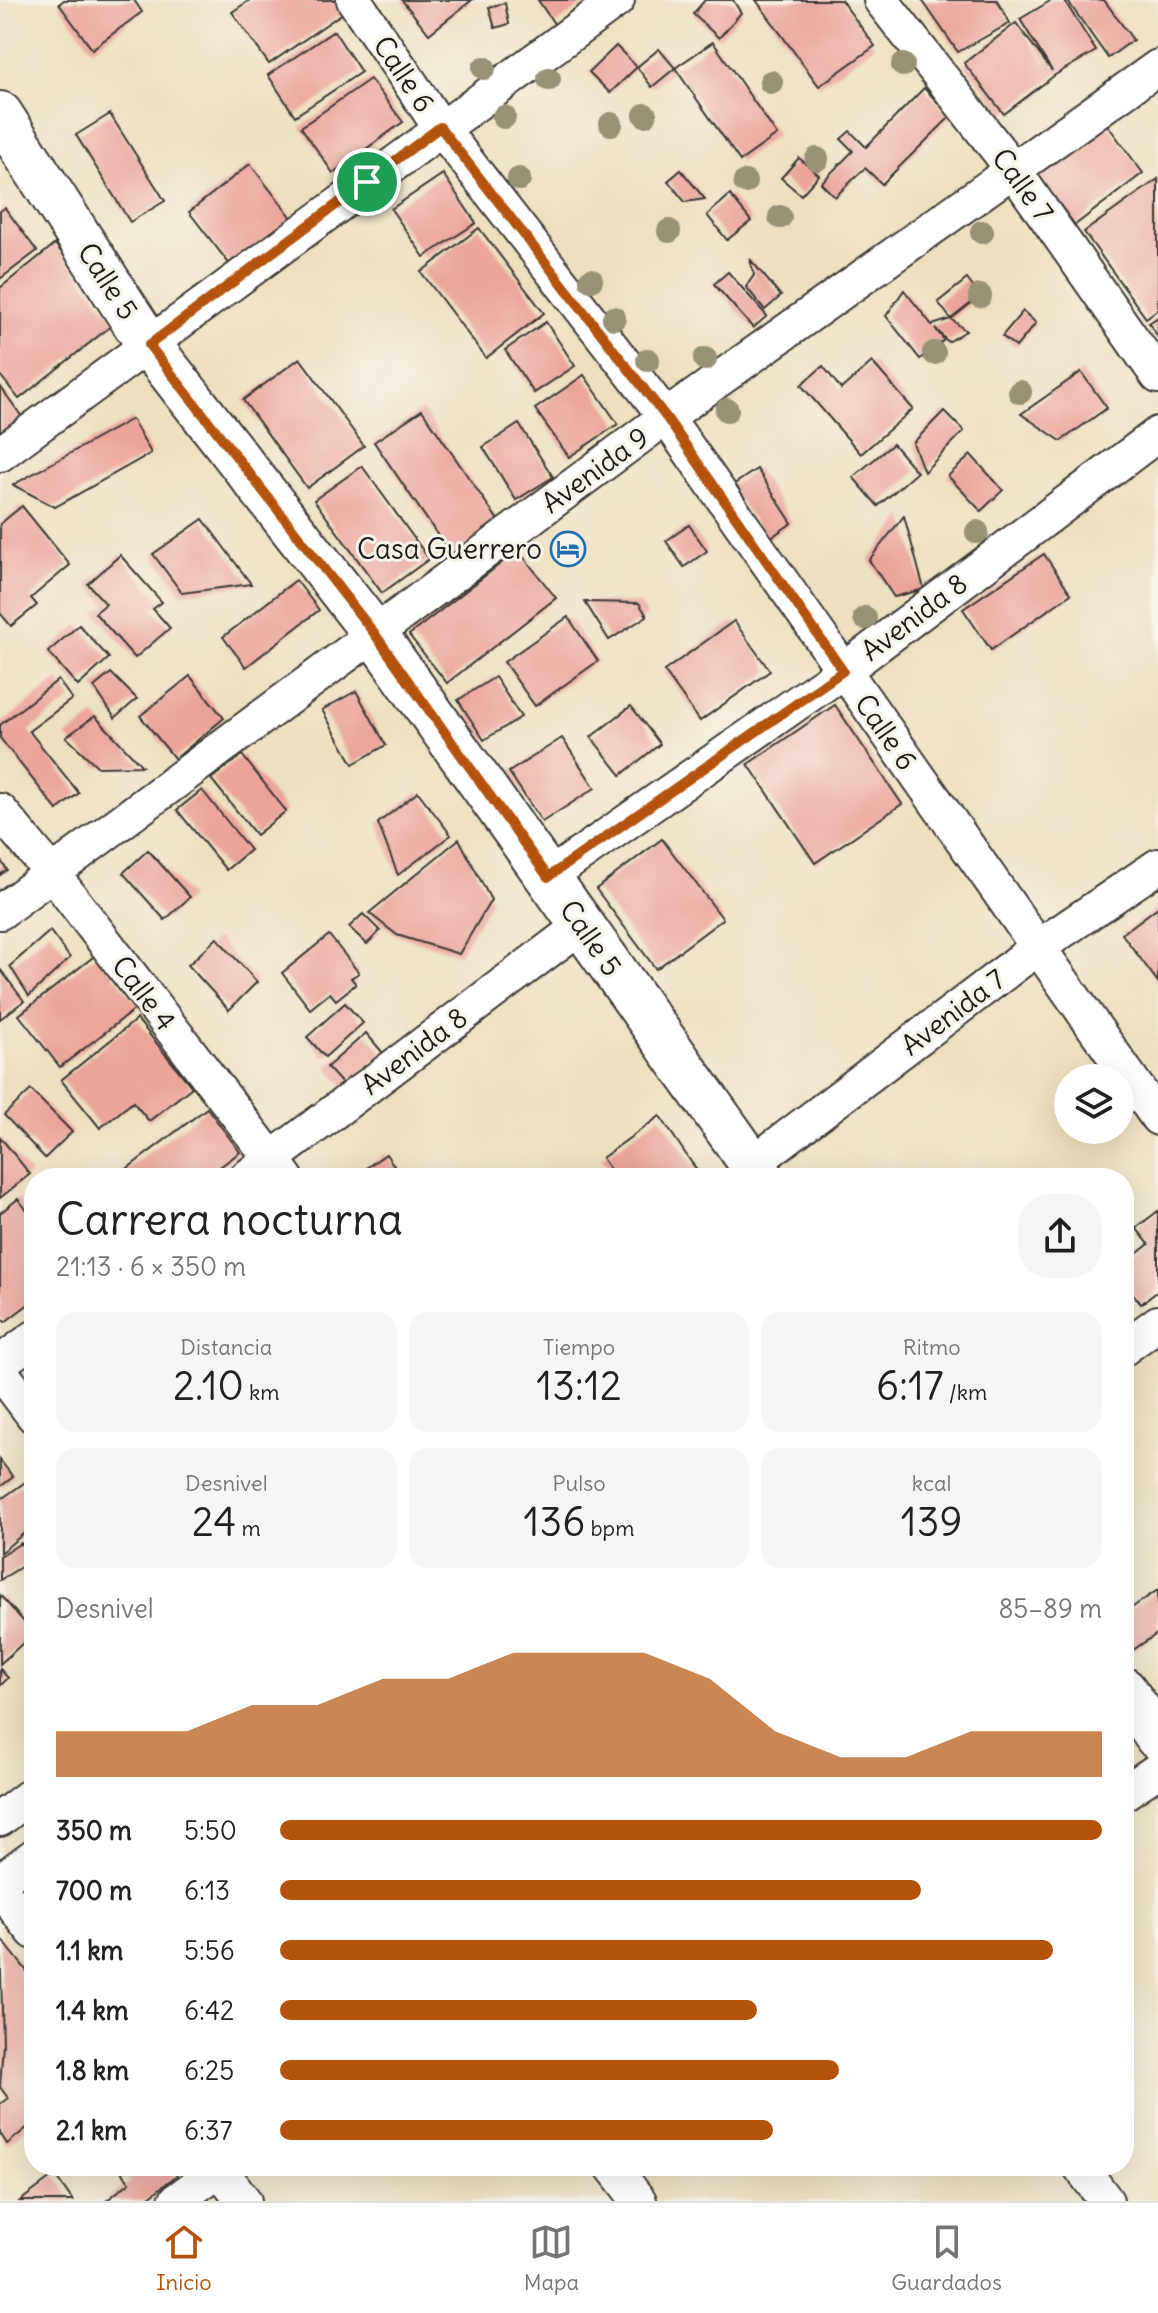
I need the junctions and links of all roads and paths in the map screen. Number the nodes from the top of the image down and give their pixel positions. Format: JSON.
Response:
{"nodes":[{"id":1,"x":354,"y":0,"type":"edge"},
{"id":2,"x":617,"y":0,"type":"edge"},
{"id":3,"x":881,"y":0,"type":"edge"},
{"id":4,"x":1158,"y":67,"type":"edge"},
{"id":5,"x":0,"y":114,"type":"edge"},
{"id":6,"x":440,"y":127,"type":"junction"},
{"id":7,"x":1012,"y":168,"type":"junction"},
{"id":8,"x":149,"y":345,"type":"junction"},
{"id":9,"x":1158,"y":376,"type":"edge"},
{"id":10,"x":666,"y":417,"type":"junction"},
{"id":11,"x":1158,"y":434,"type":"edge"},
{"id":12,"x":0,"y":454,"type":"edge"},
{"id":13,"x":374,"y":633,"type":"junction"},
{"id":14,"x":843,"y":671,"type":"junction"},
{"id":15,"x":0,"y":811,"type":"edge"},
{"id":16,"x":1158,"y":866,"type":"edge"},
{"id":17,"x":52,"y":873,"type":"junction"},
{"id":18,"x":548,"y":877,"type":"junction"},
{"id":19,"x":0,"y":912,"type":"edge"},
{"id":20,"x":582,"y":925,"type":"junction"},
{"id":21,"x":1037,"y":948,"type":"junction"},
{"id":22,"x":1158,"y":1118,"type":"edge"},
{"id":23,"x":265,"y":1168,"type":"edge"},
{"id":24,"x":273,"y":1168,"type":"edge"},
{"id":25,"x":755,"y":1168,"type":"edge"},
{"id":26,"x":761,"y":1168,"type":"edge"},
{"id":27,"x":1158,"y":1323,"type":"edge"},
{"id":28,"x":1134,"y":1341,"type":"edge"},
{"id":29,"x":24,"y":1345,"type":"edge"},
{"id":30,"x":0,"y":1363,"type":"edge"},
{"id":31,"x":0,"y":1371,"type":"edge"},
{"id":32,"x":24,"y":1403,"type":"edge"},
{"id":33,"x":1134,"y":1704,"type":"edge"},
{"id":34,"x":1158,"y":1738,"type":"edge"},
{"id":35,"x":1158,"y":1770,"type":"edge"},
{"id":36,"x":1134,"y":1786,"type":"edge"},
{"id":37,"x":24,"y":1801,"type":"edge"},
{"id":38,"x":0,"y":1819,"type":"edge"},
{"id":39,"x":24,"y":1863,"type":"edge"},
{"id":40,"x":0,"y":1881,"type":"edge"},
{"id":41,"x":0,"y":1889,"type":"edge"},
{"id":42,"x":24,"y":1919,"type":"edge"},
{"id":43,"x":208,"y":2176,"type":"edge"},
{"id":44,"x":226,"y":2176,"type":"edge"},
{"id":45,"x":620,"y":2176,"type":"edge"},
{"id":46,"x":1087,"y":2176,"type":"edge"},
{"id":47,"x":176,"y":2201,"type":"edge"},
{"id":48,"x":244,"y":2201,"type":"edge"},
{"id":49,"x":639,"y":2201,"type":"edge"},
{"id":50,"x":1106,"y":2201,"type":"edge"}],
"edges":[{"from":1,"to":6,"type":"street","name":"Calle 6"},
{"from":2,"to":6,"type":"street"},
{"from":3,"to":7,"type":"street","name":"Calle 7"},
{"from":4,"to":7,"type":"street","name":"Avenida 9"},
{"from":5,"to":8,"type":"street","name":"Calle 5"},
{"from":6,"to":8,"type":"street"},
{"from":6,"to":10,"type":"street","name":"Calle 6"},
{"from":7,"to":9,"type":"street","name":"Calle 7"},
{"from":7,"to":10,"type":"street","name":"Avenida 9"},
{"from":8,"to":12,"type":"street"},
{"from":8,"to":13,"type":"street","name":"Calle 5"},
{"from":10,"to":13,"type":"street","name":"Avenida 9"},
{"from":10,"to":14,"type":"street","name":"Calle 6"},
{"from":11,"to":14,"type":"street","name":"Avenida 8"},
{"from":13,"to":17,"type":"street","name":"Avenida 9"},
{"from":13,"to":18,"type":"street","name":"Calle 5"},
{"from":14,"to":18,"type":"street","name":"Avenida 8"},
{"from":14,"to":21,"type":"street","name":"Calle 6"},
{"from":15,"to":17,"type":"street","name":"Calle 4"},
{"from":16,"to":21,"type":"street","name":"Avenida 7"},
{"from":17,"to":19,"type":"street","name":"Avenida 9"},
{"from":17,"to":23,"type":"street","name":"Calle 4"},
{"from":18,"to":20,"type":"street","name":"Calle 5"},
{"from":20,"to":24,"type":"street","name":"Avenida 8"},
{"from":20,"to":25,"type":"street","name":"Calle 5"},
{"from":21,"to":22,"type":"street","name":"Calle 6"},
{"from":21,"to":26,"type":"street","name":"Avenida 7"},
{"from":27,"to":28,"type":"street"},
{"from":29,"to":30,"type":"street"},
{"from":31,"to":32,"type":"street"},
{"from":33,"to":34,"type":"street"},
{"from":35,"to":36,"type":"street"},
{"from":37,"to":38,"type":"street"},
{"from":39,"to":40,"type":"street"},
{"from":41,"to":42,"type":"street"},
{"from":43,"to":47,"type":"street"},
{"from":44,"to":48,"type":"street"},
{"from":45,"to":49,"type":"street"},
{"from":46,"to":50,"type":"street"}]}
